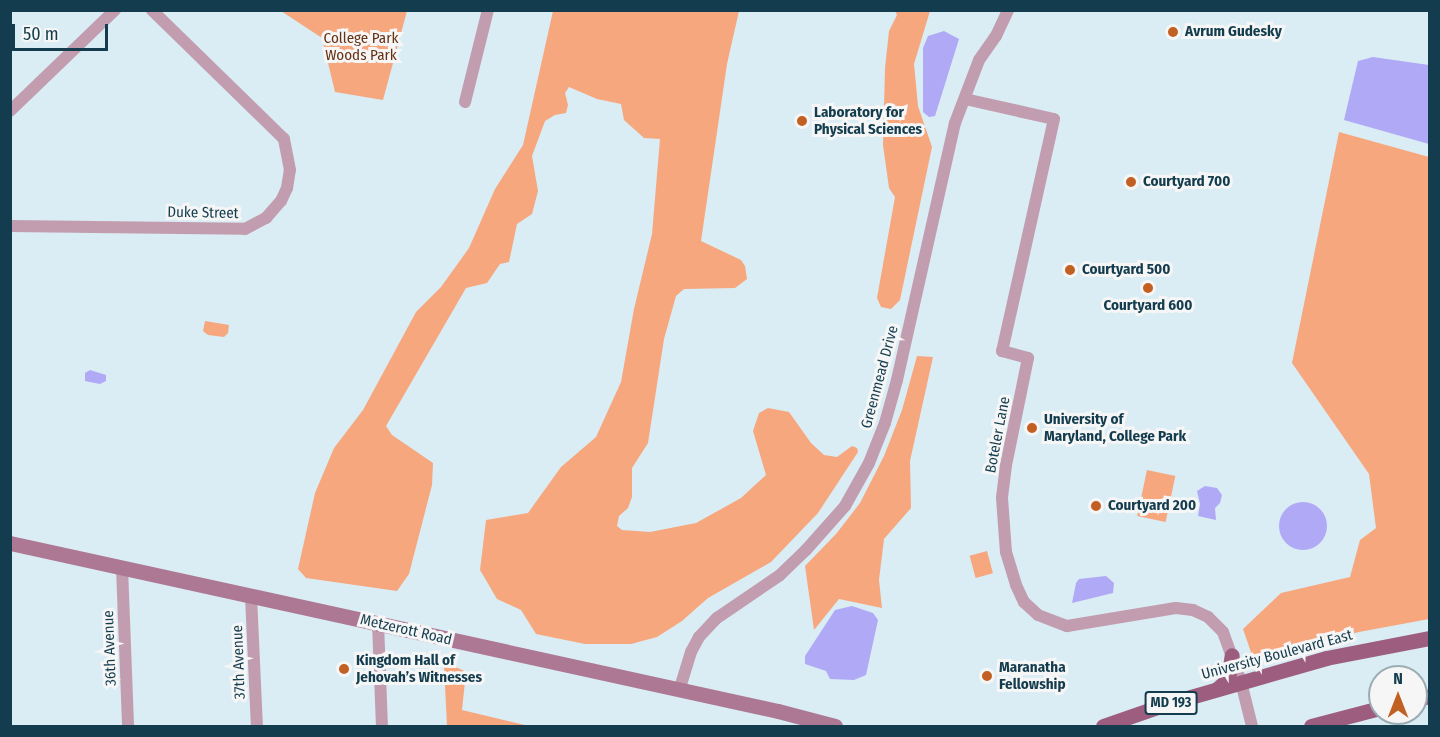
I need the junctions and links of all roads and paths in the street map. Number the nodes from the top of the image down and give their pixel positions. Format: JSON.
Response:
{"nodes":[{"id":1,"x":115,"y":10,"type":"edge"},
{"id":2,"x":152,"y":10,"type":"edge"},
{"id":3,"x":488,"y":10,"type":"edge"},
{"id":4,"x":1008,"y":10,"type":"edge"},
{"id":5,"x":965,"y":99,"type":"junction"},
{"id":6,"x":465,"y":102,"type":"dead end"},
{"id":7,"x":10,"y":111,"type":"edge"},
{"id":8,"x":10,"y":226,"type":"edge"},
{"id":9,"x":10,"y":543,"type":"edge"},
{"id":10,"x":122,"y":568,"type":"junction"},
{"id":11,"x":251,"y":596,"type":"junction"},
{"id":12,"x":378,"y":623,"type":"junction"},
{"id":13,"x":1430,"y":638,"type":"edge"},
{"id":14,"x":1232,"y":655,"type":"junction"},
{"id":15,"x":1241,"y":682,"type":"junction"},
{"id":16,"x":1217,"y":689,"type":"junction"},
{"id":17,"x":679,"y":691,"type":"junction"},
{"id":18,"x":1368,"y":711,"type":"edge"},
{"id":19,"x":128,"y":726,"type":"edge"},
{"id":20,"x":257,"y":726,"type":"edge"},
{"id":21,"x":382,"y":726,"type":"edge"},
{"id":22,"x":835,"y":726,"type":"edge"},
{"id":23,"x":1102,"y":726,"type":"edge"},
{"id":24,"x":1252,"y":726,"type":"edge"},
{"id":25,"x":1311,"y":726,"type":"edge"}],
"edges":[{"from":1,"to":7,"type":"street"},
{"from":2,"to":8,"type":"street","name":"Duke Street"},
{"from":3,"to":6,"type":"street"},
{"from":4,"to":5,"type":"street","name":"Greenmead Drive"},
{"from":5,"to":14,"type":"street","name":"Boteler Lane"},
{"from":5,"to":17,"type":"street","name":"Greenmead Drive"},
{"from":9,"to":10,"type":"street","name":"Metzerott Road"},
{"from":10,"to":11,"type":"street","name":"Metzerott Road"},
{"from":10,"to":19,"type":"street","name":"36th Avenue"},
{"from":11,"to":12,"type":"street","name":"Metzerott Road"},
{"from":11,"to":20,"type":"street","name":"37th Avenue"},
{"from":12,"to":17,"type":"street","name":"Metzerott Road"},
{"from":12,"to":21,"type":"street"},
{"from":13,"to":15,"type":"main road","name":"University Boulevard East","number":"MD 193"},
{"from":14,"to":15,"type":"street","name":"Boteler Lane"},
{"from":14,"to":16,"type":"main road"},
{"from":15,"to":16,"type":"main road","name":"University Boulevard East","number":"MD 193"},
{"from":15,"to":24,"type":"street"},
{"from":16,"to":23,"type":"main road","name":"University Boulevard East","number":"MD 193"},
{"from":17,"to":22,"type":"street","name":"Metzerott Road"},
{"from":18,"to":25,"type":"main road"}]}
